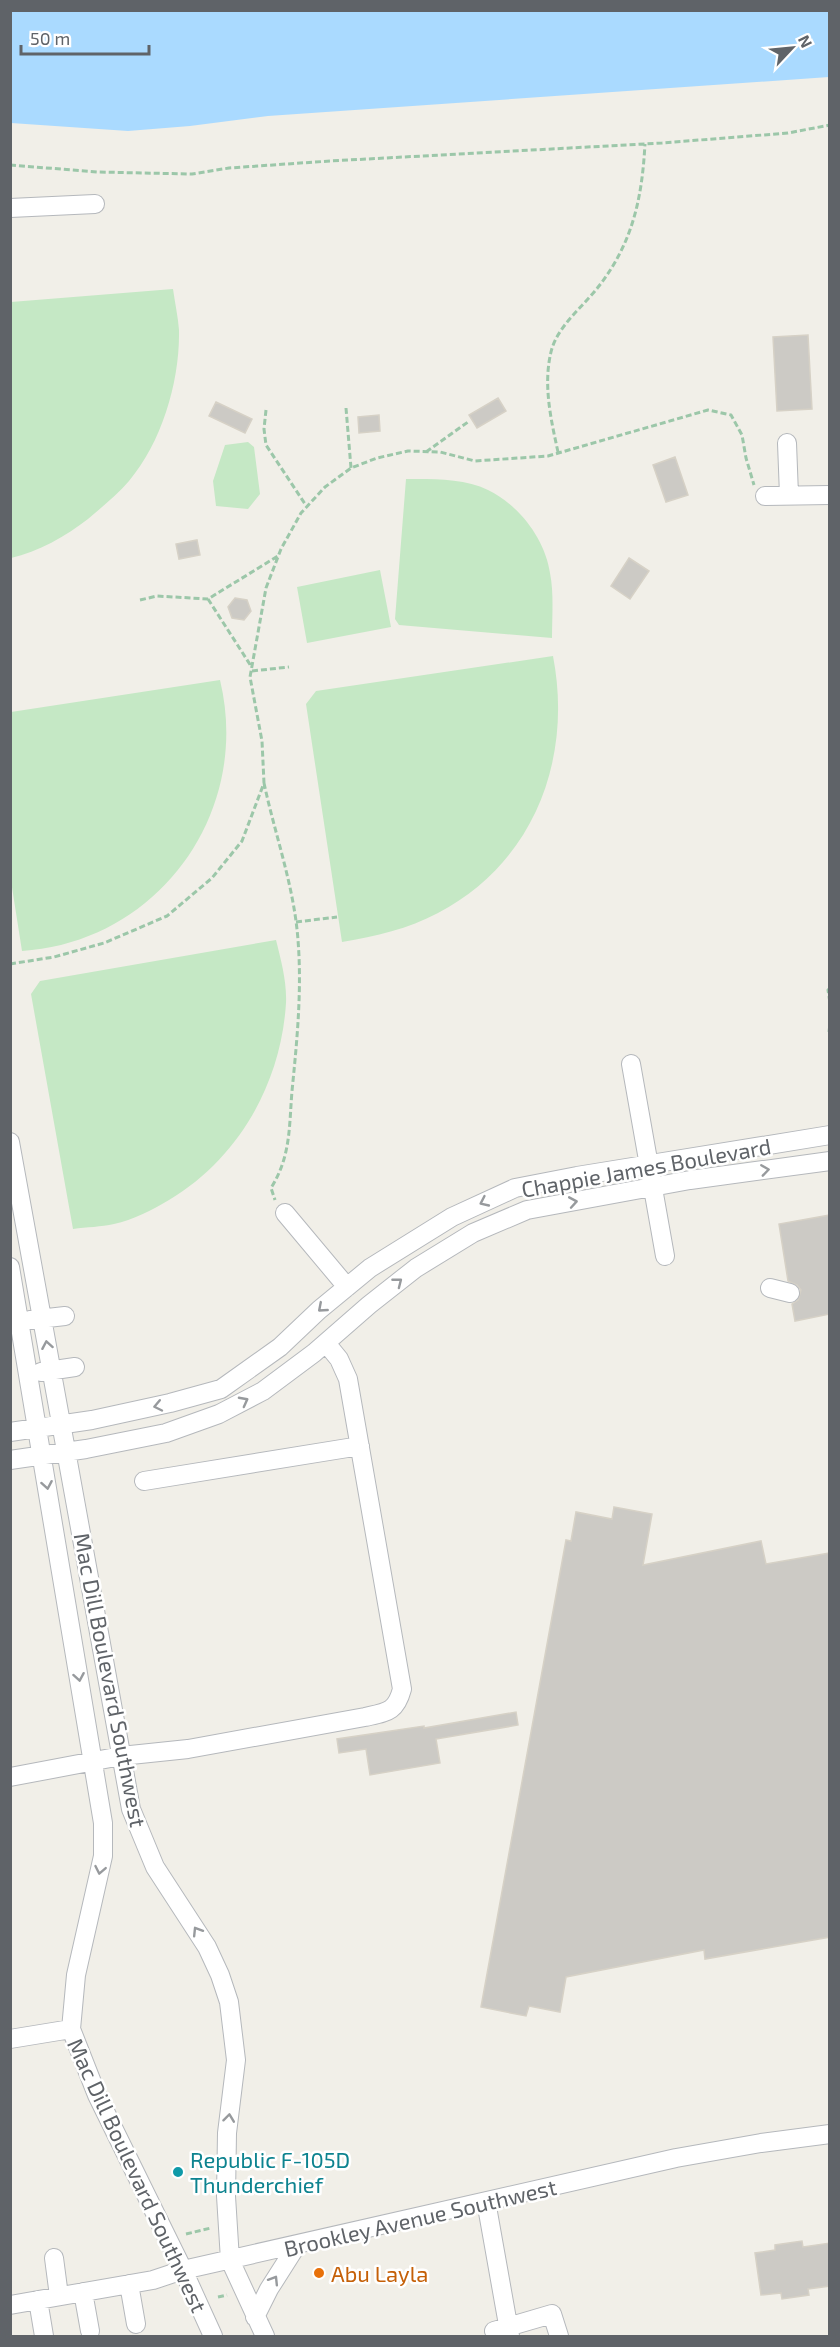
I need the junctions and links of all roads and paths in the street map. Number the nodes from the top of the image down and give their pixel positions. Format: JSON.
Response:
{"nodes":[{"id":1,"x":830,"y":125,"type":"edge"},
{"id":2,"x":645,"y":144,"type":"junction"},
{"id":3,"x":10,"y":165,"type":"edge"},
{"id":4,"x":95,"y":204,"type":"dead end"},
{"id":5,"x":10,"y":208,"type":"edge"},
{"id":6,"x":346,"y":408,"type":"dead end"},
{"id":7,"x":266,"y":410,"type":"dead end"},
{"id":8,"x":468,"y":422,"type":"dead end"},
{"id":9,"x":787,"y":443,"type":"dead end"},
{"id":10,"x":426,"y":452,"type":"junction"},
{"id":11,"x":558,"y":452,"type":"junction"},
{"id":12,"x":351,"y":468,"type":"junction"},
{"id":13,"x":789,"y":495,"type":"junction"},
{"id":14,"x":830,"y":495,"type":"edge"},
{"id":15,"x":765,"y":496,"type":"joint"},
{"id":16,"x":307,"y":507,"type":"junction"},
{"id":17,"x":278,"y":556,"type":"junction"},
{"id":18,"x":208,"y":599,"type":"junction"},
{"id":19,"x":140,"y":600,"type":"dead end"},
{"id":20,"x":289,"y":667,"type":"dead end"},
{"id":21,"x":252,"y":668,"type":"junction"},
{"id":22,"x":264,"y":783,"type":"junction"},
{"id":23,"x":337,"y":917,"type":"dead end"},
{"id":24,"x":296,"y":922,"type":"junction"},
{"id":25,"x":10,"y":964,"type":"edge"},
{"id":26,"x":830,"y":988,"type":"edge"},
{"id":27,"x":830,"y":1002,"type":"edge"},
{"id":28,"x":830,"y":1024,"type":"edge"},
{"id":29,"x":829,"y":1032,"type":"edge"},
{"id":30,"x":631,"y":1064,"type":"dead end"},
{"id":31,"x":830,"y":1135,"type":"edge"},
{"id":32,"x":10,"y":1142,"type":"edge"},
{"id":33,"x":830,"y":1161,"type":"edge"},
{"id":34,"x":650,"y":1164,"type":"junction"},
{"id":35,"x":14,"y":1176,"type":"edge"},
{"id":36,"x":654,"y":1187,"type":"junction"},
{"id":37,"x":285,"y":1213,"type":"joint"},
{"id":38,"x":665,"y":1256,"type":"dead end"},
{"id":39,"x":10,"y":1267,"type":"edge"},
{"id":40,"x":347,"y":1287,"type":"junction"},
{"id":41,"x":770,"y":1287,"type":"dead end"},
{"id":42,"x":790,"y":1293,"type":"dead end"},
{"id":43,"x":65,"y":1316,"type":"dead end"},
{"id":44,"x":42,"y":1318,"type":"junction"},
{"id":45,"x":19,"y":1321,"type":"junction"},
{"id":46,"x":326,"y":1343,"type":"junction"},
{"id":47,"x":75,"y":1367,"type":"dead end"},
{"id":48,"x":52,"y":1371,"type":"junction"},
{"id":49,"x":28,"y":1373,"type":"junction"},
{"id":50,"x":63,"y":1423,"type":"junction"},
{"id":51,"x":37,"y":1428,"type":"junction"},
{"id":52,"x":10,"y":1432,"type":"edge"},
{"id":53,"x":360,"y":1446,"type":"junction"},
{"id":54,"x":68,"y":1452,"type":"junction"},
{"id":55,"x":42,"y":1456,"type":"junction"},
{"id":56,"x":10,"y":1460,"type":"edge"},
{"id":57,"x":144,"y":1481,"type":"dead end"},
{"id":58,"x":121,"y":1756,"type":"junction"},
{"id":59,"x":93,"y":1761,"type":"junction"},
{"id":60,"x":10,"y":1777,"type":"edge"},
{"id":61,"x":71,"y":2029,"type":"junction"},
{"id":62,"x":10,"y":2039,"type":"edge"},
{"id":63,"x":830,"y":2134,"type":"edge"},
{"id":64,"x":486,"y":2201,"type":"junction"},
{"id":65,"x":219,"y":2226,"type":"dead end"},
{"id":66,"x":186,"y":2234,"type":"dead end"},
{"id":67,"x":297,"y":2244,"type":"junction"},
{"id":68,"x":54,"y":2258,"type":"dead end"},
{"id":69,"x":230,"y":2260,"type":"junction"},
{"id":70,"x":183,"y":2270,"type":"junction"},
{"id":71,"x":129,"y":2284,"type":"junction"},
{"id":72,"x":82,"y":2292,"type":"junction"},
{"id":73,"x":229,"y":2295,"type":"dead end"},
{"id":74,"x":59,"y":2296,"type":"junction"},
{"id":75,"x":218,"y":2297,"type":"dead end"},
{"id":76,"x":38,"y":2300,"type":"junction"},
{"id":77,"x":10,"y":2304,"type":"edge"},
{"id":78,"x":255,"y":2317,"type":"junction"},
{"id":79,"x":136,"y":2324,"type":"dead end"},
{"id":80,"x":90,"y":2331,"type":"dead end"},
{"id":81,"x":504,"y":2332,"type":"edge"},
{"id":82,"x":44,"y":2337,"type":"edge"},
{"id":83,"x":213,"y":2337,"type":"edge"},
{"id":84,"x":265,"y":2337,"type":"edge"},
{"id":85,"x":559,"y":2337,"type":"edge"}],
"edges":[{"from":1,"to":2,"type":"path"},
{"from":2,"to":3,"type":"path"},
{"from":2,"to":11,"type":"path"},
{"from":4,"to":5,"type":"street"},
{"from":6,"to":12,"type":"path"},
{"from":7,"to":16,"type":"path"},
{"from":8,"to":10,"type":"path"},
{"from":9,"to":13,"type":"street"},
{"from":10,"to":11,"type":"path"},
{"from":10,"to":12,"type":"path"},
{"from":11,"to":15,"type":"path"},
{"from":12,"to":16,"type":"path"},
{"from":13,"to":14,"type":"street"},
{"from":13,"to":15,"type":"street"},
{"from":16,"to":17,"type":"path"},
{"from":17,"to":18,"type":"path"},
{"from":17,"to":21,"type":"path"},
{"from":18,"to":19,"type":"path"},
{"from":18,"to":21,"type":"path"},
{"from":20,"to":21,"type":"path"},
{"from":21,"to":22,"type":"path"},
{"from":22,"to":24,"type":"path"},
{"from":22,"to":25,"type":"path"},
{"from":23,"to":24,"type":"path"},
{"from":24,"to":37,"type":"path"},
{"from":26,"to":27,"type":"path"},
{"from":28,"to":29,"type":"path"},
{"from":30,"to":34,"type":"street"},
{"from":31,"to":34,"type":"street","name":"Chappie James Boulevard"},
{"from":32,"to":35,"type":"street","name":"Mac Dill Boulevard Southwest"},
{"from":36,"to":33,"type":"street","name":"Chappie James Boulevard","one_way":true},
{"from":34,"to":36,"type":"street"},
{"from":34,"to":40,"type":"street","name":"Chappie James Boulevard","one_way":true},
{"from":35,"to":44,"type":"street","name":"Mac Dill Boulevard Southwest"},
{"from":36,"to":38,"type":"street"},
{"from":46,"to":36,"type":"street","name":"Chappie James Boulevard","one_way":true},
{"from":37,"to":40,"type":"street"},
{"from":39,"to":45,"type":"street","name":"Mac Dill Boulevard Southwest"},
{"from":40,"to":50,"type":"street","name":"Chappie James Boulevard","one_way":true},
{"from":41,"to":42,"type":"street"},
{"from":43,"to":44,"type":"street"},
{"from":44,"to":45,"type":"street"},
{"from":48,"to":44,"type":"street","name":"Mac Dill Boulevard Southwest","one_way":true},
{"from":45,"to":49,"type":"street","name":"Mac Dill Boulevard Southwest"},
{"from":46,"to":53,"type":"street"},
{"from":54,"to":46,"type":"street","name":"Chappie James Boulevard","one_way":true},
{"from":47,"to":48,"type":"street"},
{"from":48,"to":49,"type":"street"},
{"from":48,"to":50,"type":"street","name":"Mac Dill Boulevard Southwest"},
{"from":49,"to":51,"type":"street","name":"Mac Dill Boulevard Southwest"},
{"from":50,"to":51,"type":"street","name":"Chappie James Boulevard"},
{"from":50,"to":54,"type":"street","name":"Mac Dill Boulevard Southwest"},
{"from":51,"to":52,"type":"street","name":"Chappie James Boulevard"},
{"from":51,"to":55,"type":"street","name":"Mac Dill Boulevard Southwest"},
{"from":53,"to":57,"type":"street"},
{"from":53,"to":58,"type":"street"},
{"from":54,"to":55,"type":"street","name":"Chappie James Boulevard"},
{"from":54,"to":58,"type":"street","name":"Mac Dill Boulevard Southwest"},
{"from":55,"to":56,"type":"street","name":"Chappie James Boulevard"},
{"from":55,"to":59,"type":"street","name":"Mac Dill Boulevard Southwest","one_way":true},
{"from":58,"to":59,"type":"street"},
{"from":69,"to":58,"type":"street","name":"Mac Dill Boulevard Southwest","one_way":true},
{"from":59,"to":60,"type":"street"},
{"from":59,"to":61,"type":"street","name":"Mac Dill Boulevard Southwest","one_way":true},
{"from":61,"to":62,"type":"street"},
{"from":61,"to":70,"type":"street","name":"Mac Dill Boulevard Southwest"},
{"from":63,"to":64,"type":"street","name":"Brookley Avenue Southwest"},
{"from":64,"to":67,"type":"street","name":"Brookley Avenue Southwest"},
{"from":64,"to":81,"type":"street"},
{"from":65,"to":66,"type":"path"},
{"from":67,"to":69,"type":"street","name":"Brookley Avenue Southwest"},
{"from":78,"to":67,"type":"street","one_way":true},
{"from":68,"to":74,"type":"street"},
{"from":69,"to":70,"type":"street","name":"Brookley Avenue Southwest"},
{"from":69,"to":78,"type":"street","name":"Mac Dill Boulevard Southwest"},
{"from":70,"to":71,"type":"street","name":"Brookley Avenue Southwest"},
{"from":70,"to":83,"type":"street","name":"Mac Dill Boulevard Southwest"},
{"from":71,"to":72,"type":"street","name":"Brookley Avenue Southwest"},
{"from":71,"to":79,"type":"street"},
{"from":72,"to":74,"type":"street","name":"Brookley Avenue Southwest"},
{"from":72,"to":80,"type":"street"},
{"from":73,"to":75,"type":"path"},
{"from":74,"to":76,"type":"street","name":"Brookley Avenue Southwest"},
{"from":76,"to":77,"type":"street","name":"Brookley Avenue Southwest"},
{"from":76,"to":82,"type":"street"},
{"from":78,"to":84,"type":"street","name":"Mac Dill Boulevard Southwest"},
{"from":81,"to":85,"type":"street"}]}
